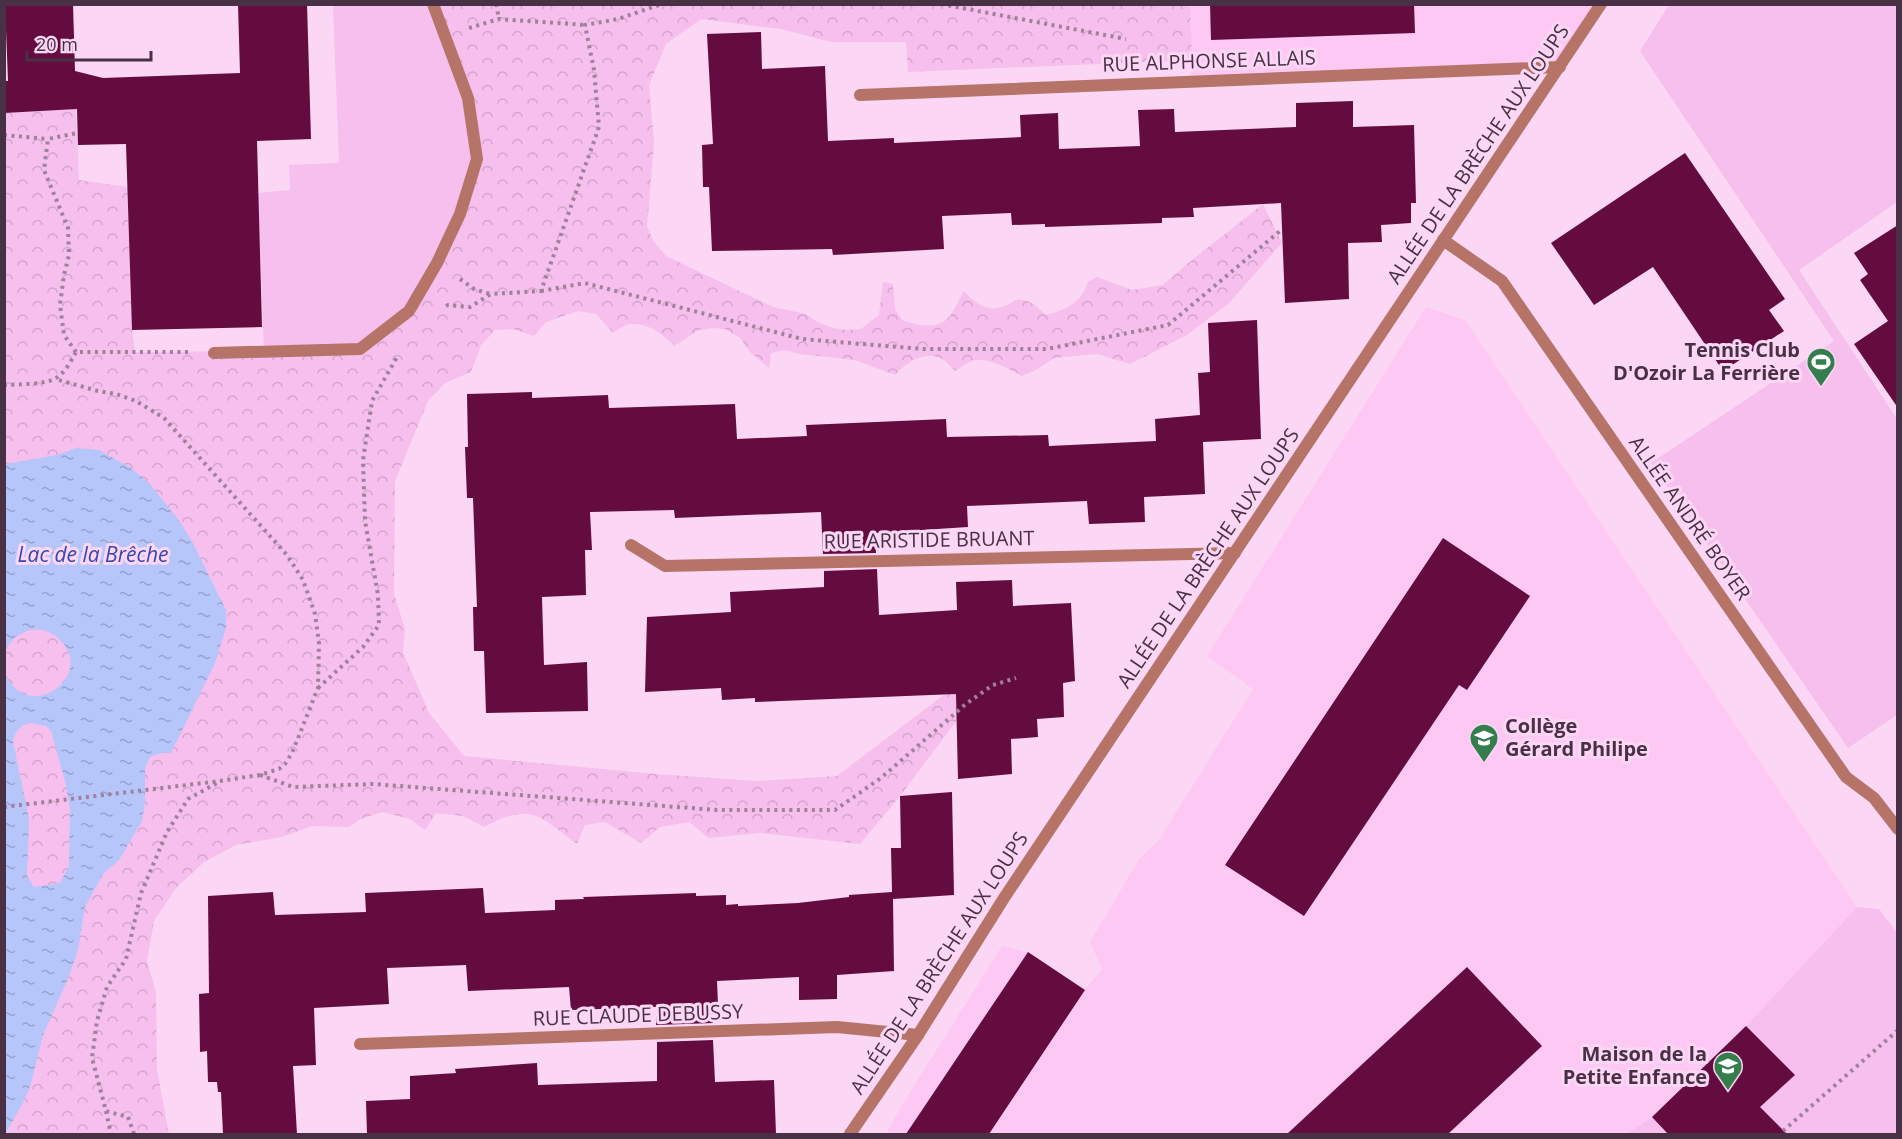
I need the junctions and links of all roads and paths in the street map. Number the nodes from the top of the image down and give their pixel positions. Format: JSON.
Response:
{"nodes":[{"id":1,"x":434,"y":4,"type":"edge"},
{"id":2,"x":496,"y":4,"type":"edge"},
{"id":3,"x":662,"y":4,"type":"edge"},
{"id":4,"x":941,"y":4,"type":"edge"},
{"id":5,"x":1601,"y":4,"type":"edge"},
{"id":6,"x":499,"y":19,"type":"junction"},
{"id":7,"x":585,"y":25,"type":"junction"},
{"id":8,"x":1126,"y":39,"type":"dead end"},
{"id":9,"x":448,"y":40,"type":"junction"},
{"id":10,"x":1560,"y":67,"type":"junction"},
{"id":11,"x":860,"y":95,"type":"dead end"},
{"id":12,"x":77,"y":133,"type":"dead end"},
{"id":13,"x":4,"y":135,"type":"edge"},
{"id":14,"x":48,"y":139,"type":"junction"},
{"id":15,"x":1280,"y":231,"type":"dead end"},
{"id":16,"x":1443,"y":240,"type":"junction"},
{"id":17,"x":437,"y":263,"type":"junction"},
{"id":18,"x":541,"y":291,"type":"junction"},
{"id":19,"x":491,"y":294,"type":"junction"},
{"id":20,"x":440,"y":312,"type":"dead end"},
{"id":21,"x":402,"y":347,"type":"dead end"},
{"id":22,"x":76,"y":352,"type":"junction"},
{"id":23,"x":214,"y":353,"type":"joint"},
{"id":24,"x":55,"y":379,"type":"junction"},
{"id":25,"x":4,"y":384,"type":"edge"},
{"id":26,"x":631,"y":545,"type":"dead end"},
{"id":27,"x":1234,"y":553,"type":"junction"},
{"id":28,"x":1016,"y":678,"type":"dead end"},
{"id":29,"x":318,"y":688,"type":"junction"},
{"id":30,"x":259,"y":775,"type":"junction"},
{"id":31,"x":220,"y":781,"type":"junction"},
{"id":32,"x":4,"y":807,"type":"edge"},
{"id":33,"x":1898,"y":829,"type":"edge"},
{"id":34,"x":1898,"y":1030,"type":"edge"},
{"id":35,"x":918,"y":1035,"type":"junction"},
{"id":36,"x":360,"y":1044,"type":"dead end"},
{"id":37,"x":106,"y":1111,"type":"junction"},
{"id":38,"x":1783,"y":1131,"type":"dead end"},
{"id":39,"x":111,"y":1134,"type":"edge"},
{"id":40,"x":134,"y":1134,"type":"edge"},
{"id":41,"x":850,"y":1134,"type":"edge"}],
"edges":[{"from":1,"to":9,"type":"street"},
{"from":2,"to":6,"type":"path"},
{"from":3,"to":7,"type":"path"},
{"from":4,"to":8,"type":"path"},
{"from":5,"to":10,"type":"street","name":"ALLÉE DE LA BRÈCHE AUX LOUPS"},
{"from":6,"to":7,"type":"path"},
{"from":6,"to":9,"type":"path"},
{"from":7,"to":18,"type":"path"},
{"from":9,"to":17,"type":"street"},
{"from":10,"to":11,"type":"street","name":"RUE ALPHONSE ALLAIS"},
{"from":10,"to":16,"type":"street","name":"ALLÉE DE LA BRÈCHE AUX LOUPS"},
{"from":12,"to":14,"type":"path"},
{"from":13,"to":14,"type":"path"},
{"from":14,"to":22,"type":"path"},
{"from":15,"to":18,"type":"path"},
{"from":16,"to":27,"type":"street","name":"ALLÉE DE LA BRÈCHE AUX LOUPS"},
{"from":16,"to":33,"type":"street","name":"ALLÉE ANDRÉ BOYER"},
{"from":17,"to":19,"type":"path"},
{"from":17,"to":23,"type":"street"},
{"from":18,"to":19,"type":"path"},
{"from":19,"to":20,"type":"path"},
{"from":21,"to":29,"type":"path"},
{"from":22,"to":23,"type":"path"},
{"from":22,"to":24,"type":"path"},
{"from":24,"to":25,"type":"path"},
{"from":24,"to":29,"type":"path"},
{"from":26,"to":27,"type":"street","name":"RUE ARISTIDE BRUANT"},
{"from":27,"to":35,"type":"street","name":"ALLÉE DE LA BRÈCHE AUX LOUPS"},
{"from":28,"to":30,"type":"path"},
{"from":29,"to":30,"type":"path"},
{"from":30,"to":31,"type":"path"},
{"from":31,"to":32,"type":"path"},
{"from":31,"to":37,"type":"path"},
{"from":34,"to":38,"type":"path"},
{"from":35,"to":36,"type":"street","name":"RUE CLAUDE DEBUSSY"},
{"from":35,"to":41,"type":"street","name":"ALLÉE DE LA BRÈCHE AUX LOUPS"},
{"from":37,"to":39,"type":"path"},
{"from":37,"to":40,"type":"path"}]}
